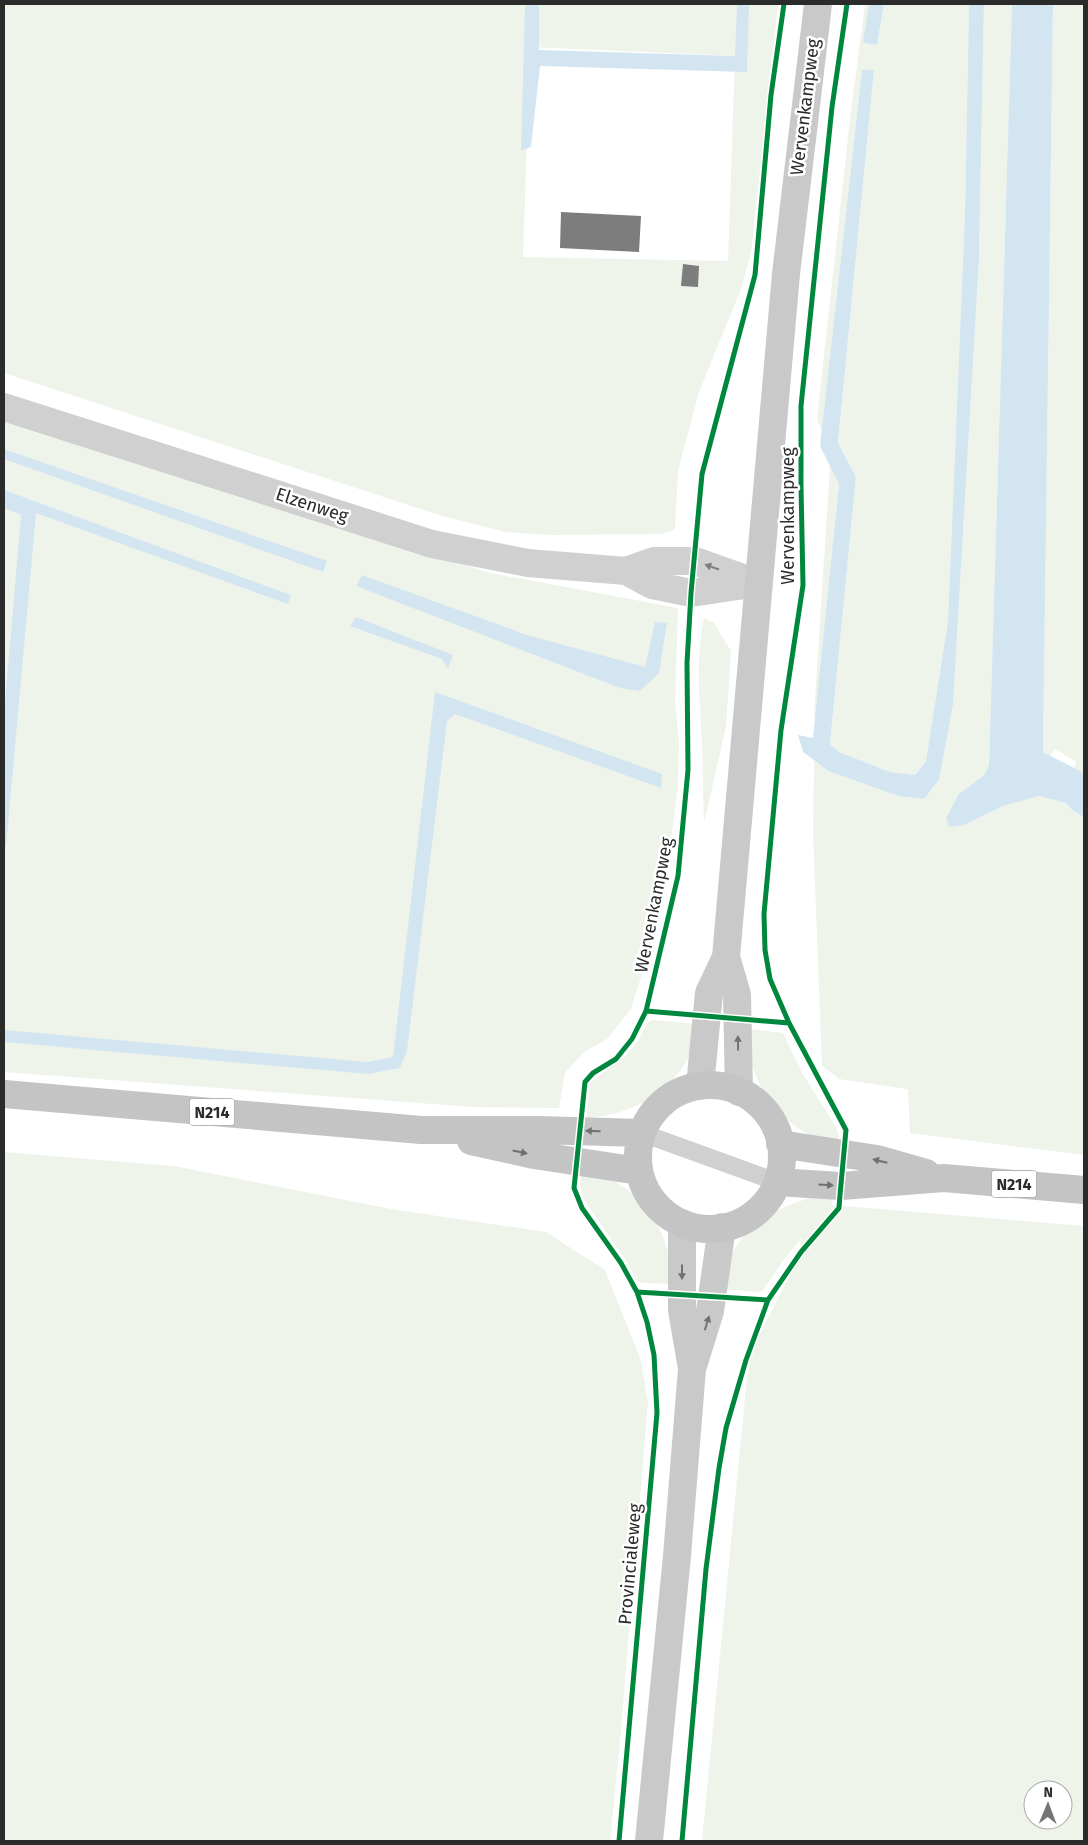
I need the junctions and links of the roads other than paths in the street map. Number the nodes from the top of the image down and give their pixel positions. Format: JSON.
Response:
{"nodes":[{"id":1,"x":818,"y":4,"type":"edge"},
{"id":2,"x":4,"y":406,"type":"edge"},
{"id":3,"x":758,"y":583,"type":"junction"},
{"id":4,"x":726,"y":958,"type":"junction"},
{"id":5,"x":700,"y":1086,"type":"junction"},
{"id":6,"x":739,"y":1092,"type":"junction"},
{"id":7,"x":4,"y":1094,"type":"edge"},
{"id":8,"x":421,"y":1130,"type":"junction"},
{"id":9,"x":642,"y":1133,"type":"junction"},
{"id":10,"x":780,"y":1144,"type":"junction"},
{"id":11,"x":639,"y":1171,"type":"junction"},
{"id":12,"x":944,"y":1178,"type":"junction"},
{"id":13,"x":777,"y":1182,"type":"junction"},
{"id":14,"x":1084,"y":1190,"type":"edge"},
{"id":15,"x":682,"y":1223,"type":"junction"},
{"id":16,"x":722,"y":1227,"type":"junction"},
{"id":17,"x":692,"y":1369,"type":"junction"},
{"id":18,"x":649,"y":1841,"type":"edge"}],
"edges":[{"from":1,"to":3,"type":"street","name":"Wervenkampweg"},
{"from":2,"to":3,"type":"street","name":"Elzenweg"},
{"from":3,"to":4,"type":"street","name":"Wervenkampweg"},
{"from":4,"to":5,"type":"street","name":"Wervenkampweg"},
{"from":6,"to":4,"type":"street","name":"Wervenkampweg","one_way":true},
{"from":5,"to":6,"type":"main road"},
{"from":5,"to":9,"type":"main road"},
{"from":6,"to":10,"type":"main road"},
{"from":7,"to":8,"type":"main road","number":"N214"},
{"from":9,"to":8,"type":"main road","number":"N214","one_way":true},
{"from":8,"to":11,"type":"main road","number":"N214","one_way":true},
{"from":9,"to":11,"type":"main road"},
{"from":9,"to":13,"type":"lane"},
{"from":12,"to":10,"type":"main road","number":"N214","one_way":true},
{"from":10,"to":13,"type":"main road"},
{"from":11,"to":15,"type":"main road"},
{"from":13,"to":12,"type":"main road","number":"N214","one_way":true},
{"from":12,"to":14,"type":"main road","number":"N214"},
{"from":13,"to":16,"type":"main road"},
{"from":15,"to":16,"type":"main road"},
{"from":15,"to":17,"type":"street","one_way":true},
{"from":17,"to":16,"type":"street","one_way":true},
{"from":17,"to":18,"type":"street"}]}
